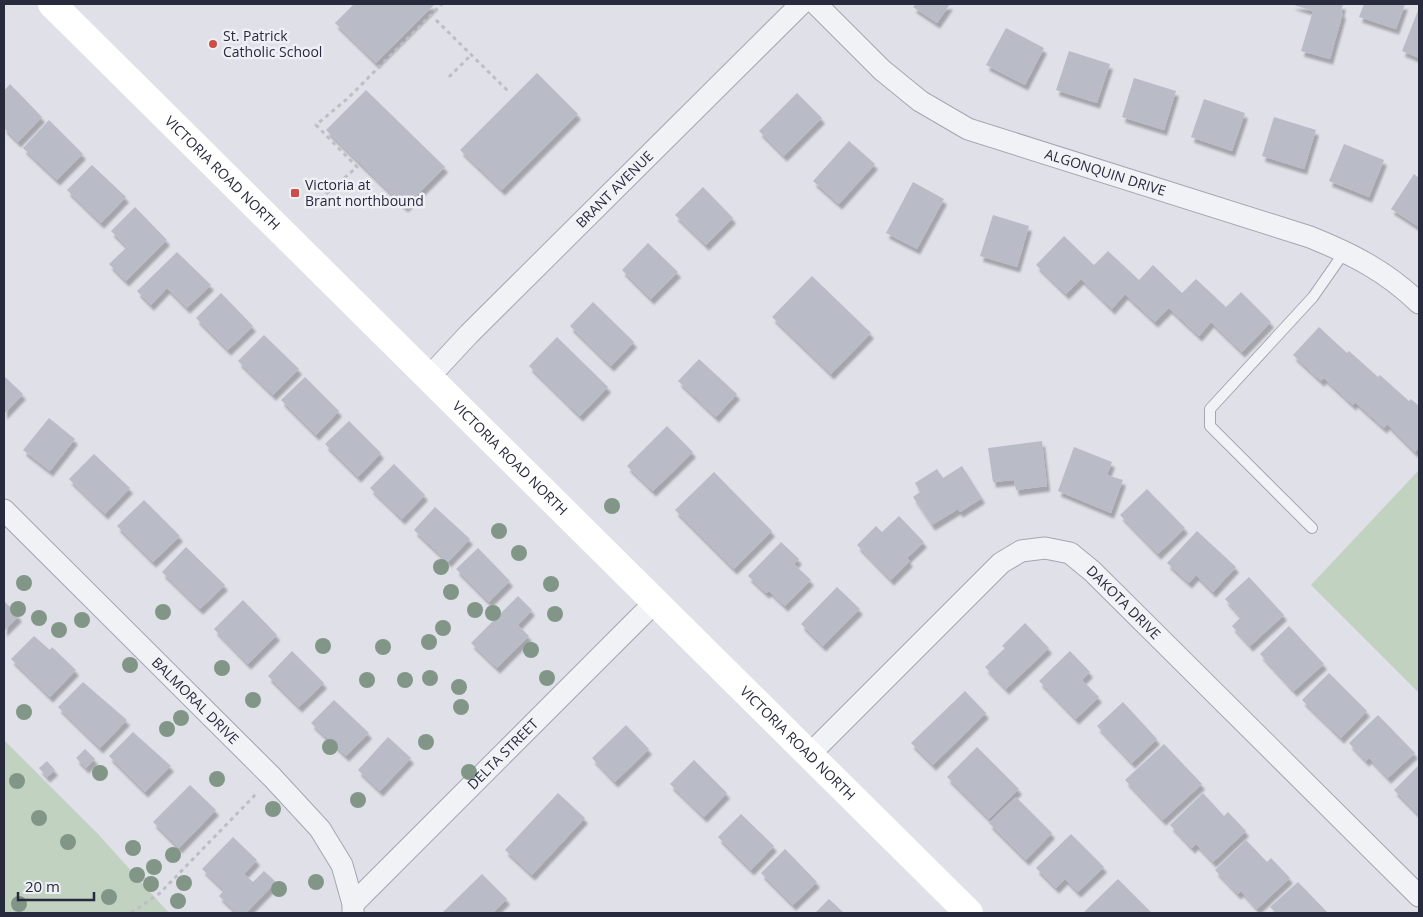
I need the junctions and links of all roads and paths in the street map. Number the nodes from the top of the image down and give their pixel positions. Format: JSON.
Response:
{"nodes":[{"id":1,"x":52,"y":4,"type":"edge"},
{"id":2,"x":442,"y":4,"type":"edge"},
{"id":3,"x":801,"y":4,"type":"edge"},
{"id":4,"x":816,"y":4,"type":"edge"},
{"id":5,"x":436,"y":20,"type":"dead end"},
{"id":6,"x":471,"y":55,"type":"junction"},
{"id":7,"x":449,"y":77,"type":"dead end"},
{"id":8,"x":509,"y":92,"type":"dead end"},
{"id":9,"x":320,"y":199,"type":"dead end"},
{"id":10,"x":1345,"y":251,"type":"junction"},
{"id":11,"x":1419,"y":304,"type":"edge"},
{"id":12,"x":429,"y":377,"type":"junction"},
{"id":13,"x":4,"y":510,"type":"edge"},
{"id":14,"x":1312,"y":528,"type":"dead end"},
{"id":15,"x":654,"y":603,"type":"junction"},
{"id":16,"x":810,"y":754,"type":"junction"},
{"id":17,"x":272,"y":777,"type":"junction"},
{"id":18,"x":1419,"y":896,"type":"edge"},
{"id":19,"x":353,"y":909,"type":"edge"},
{"id":20,"x":131,"y":913,"type":"edge"},
{"id":21,"x":969,"y":913,"type":"edge"}],
"edges":[{"from":1,"to":12,"type":"main road","name":"VICTORIA ROAD NORTH"},
{"from":2,"to":9,"type":"path"},
{"from":3,"to":12,"type":"street","name":"BRANT AVENUE"},
{"from":4,"to":10,"type":"street","name":"ALGONQUIN DRIVE"},
{"from":5,"to":6,"type":"path"},
{"from":6,"to":7,"type":"path"},
{"from":6,"to":8,"type":"path"},
{"from":10,"to":11,"type":"street","name":"ALGONQUIN DRIVE"},
{"from":10,"to":14,"type":"lane"},
{"from":12,"to":15,"type":"main road","name":"VICTORIA ROAD NORTH"},
{"from":13,"to":17,"type":"street","name":"BALMORAL DRIVE"},
{"from":15,"to":16,"type":"main road","name":"VICTORIA ROAD NORTH"},
{"from":15,"to":19,"type":"street","name":"DELTA STREET"},
{"from":16,"to":18,"type":"street","name":"DAKOTA DRIVE"},
{"from":16,"to":21,"type":"main road","name":"VICTORIA ROAD NORTH"},
{"from":17,"to":19,"type":"street","name":"BALMORAL DRIVE"},
{"from":17,"to":20,"type":"path"}]}
